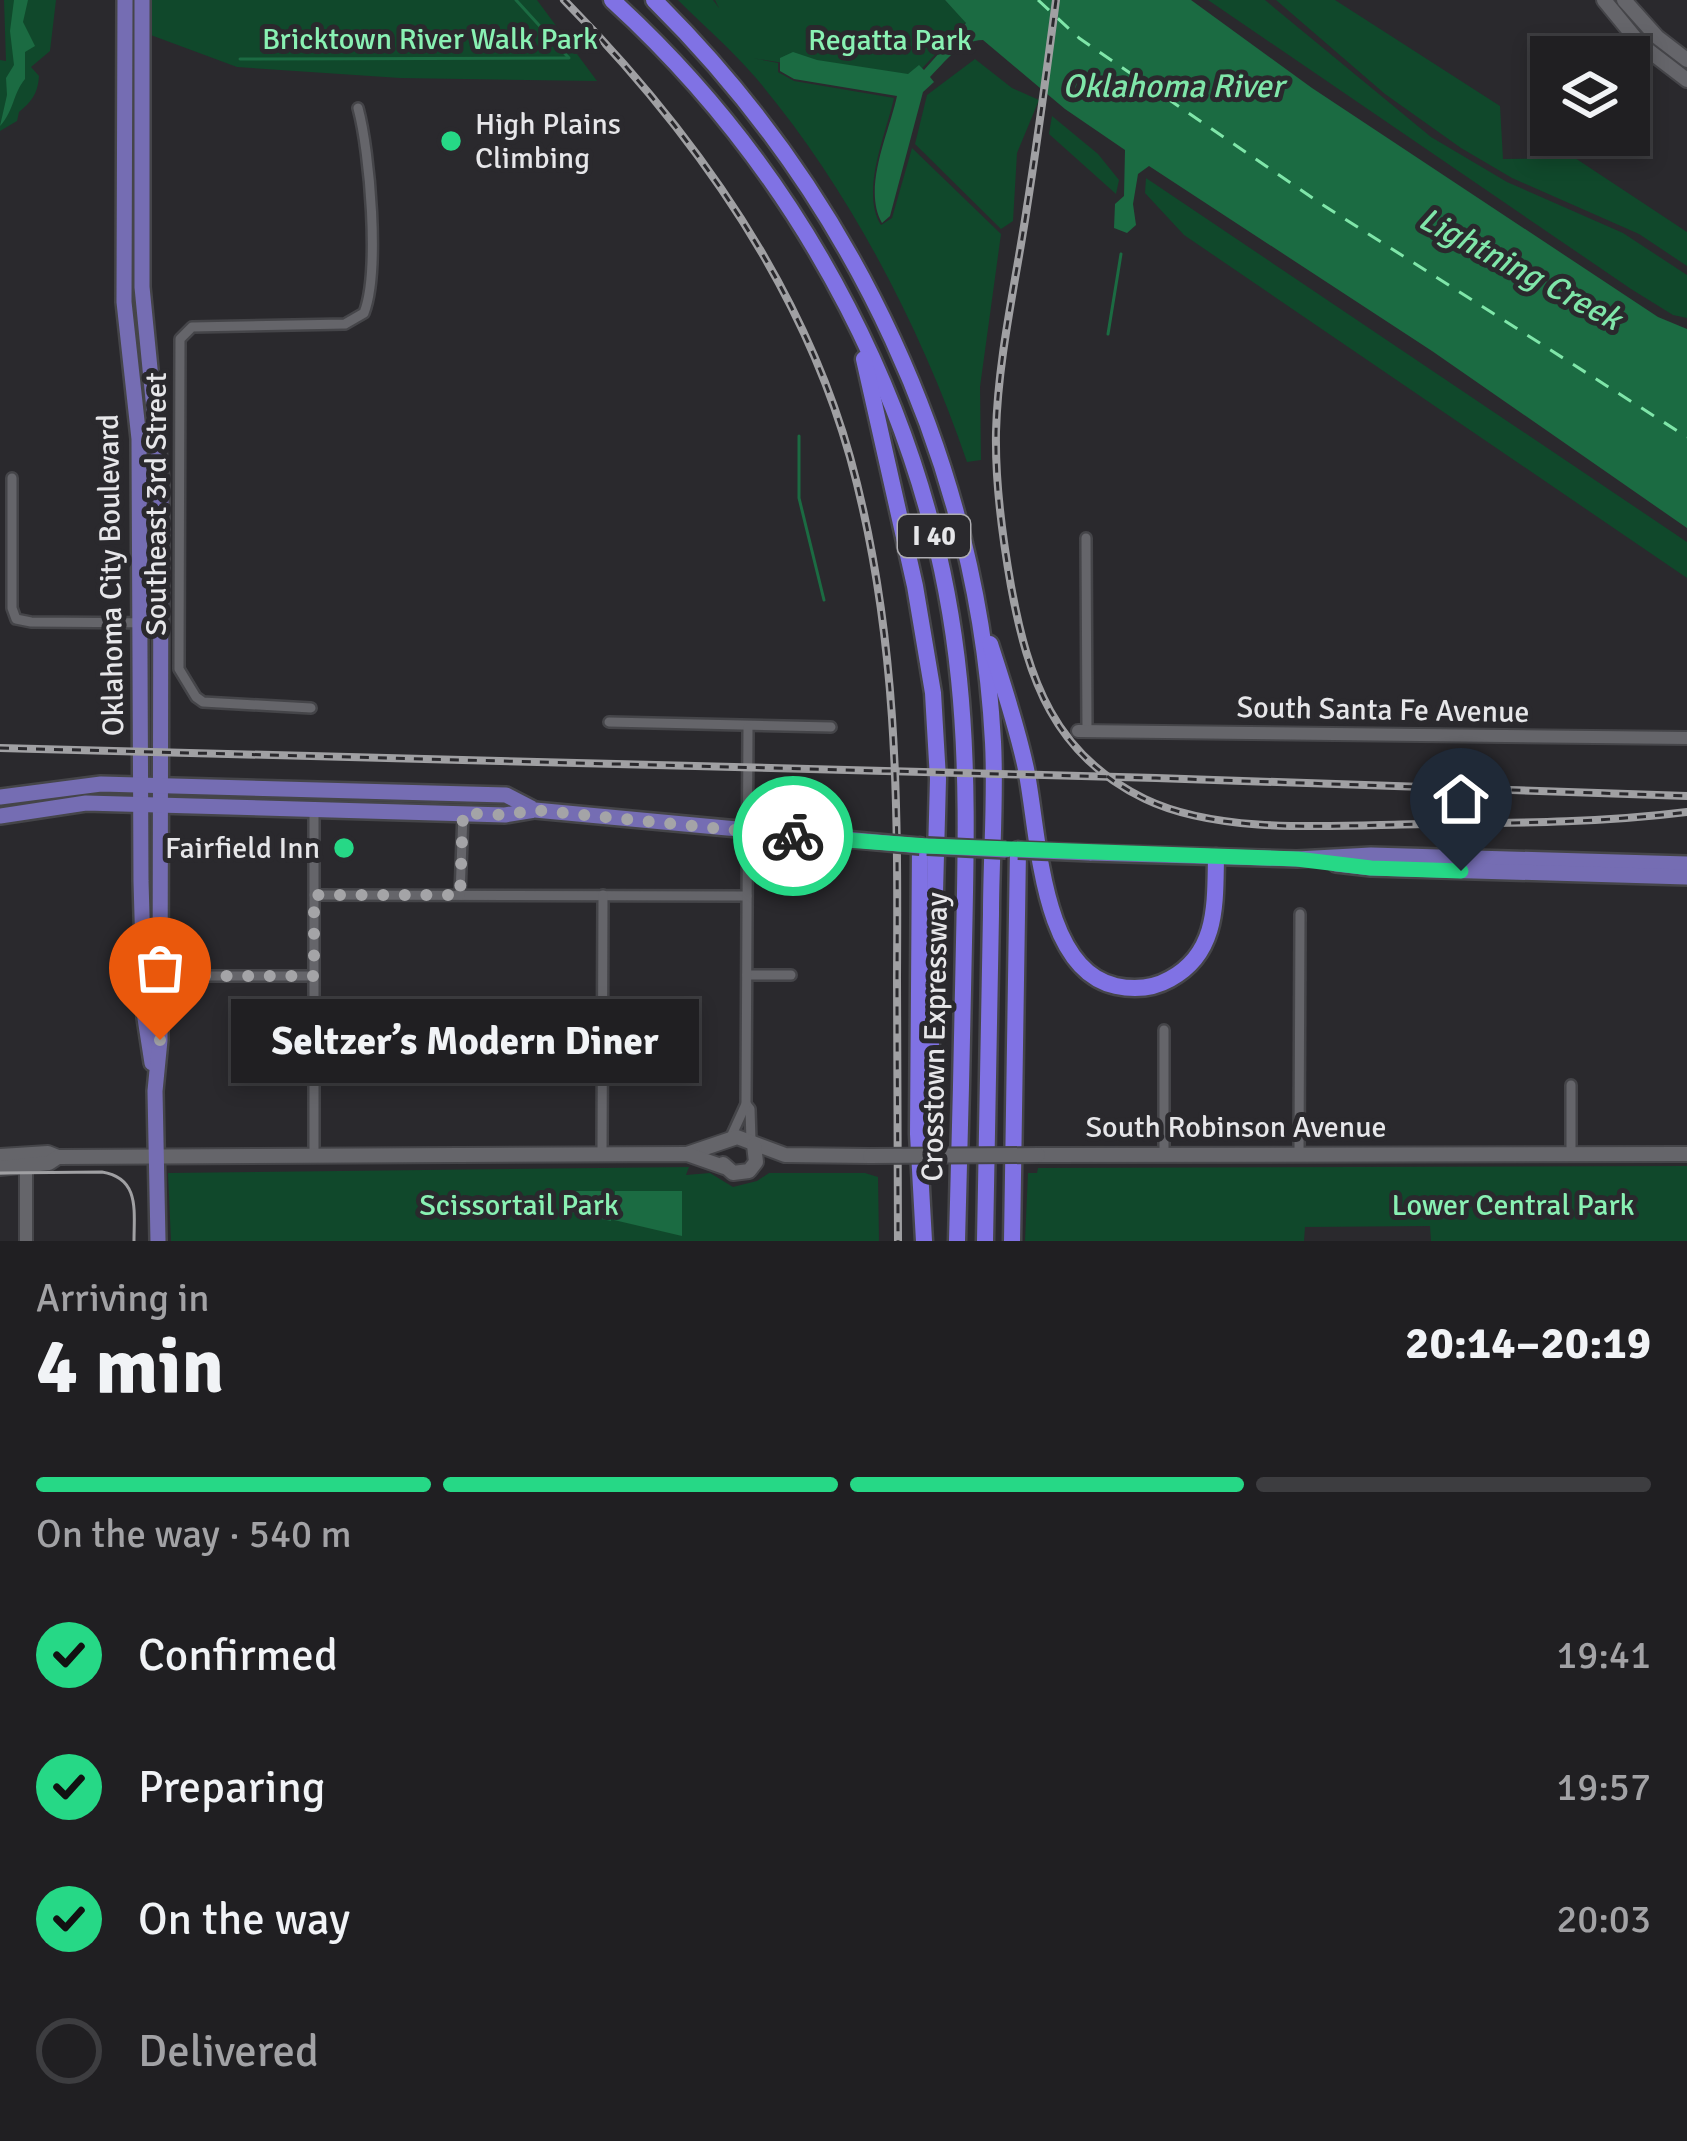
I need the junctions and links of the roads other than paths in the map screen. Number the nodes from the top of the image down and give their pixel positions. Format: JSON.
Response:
{"nodes":[{"id":1,"x":125,"y":0,"type":"edge"},
{"id":2,"x":142,"y":0,"type":"edge"},
{"id":3,"x":612,"y":0,"type":"edge"},
{"id":4,"x":654,"y":0,"type":"edge"},
{"id":5,"x":1604,"y":0,"type":"edge"},
{"id":6,"x":1624,"y":0,"type":"edge"},
{"id":7,"x":1687,"y":60,"type":"edge"},
{"id":8,"x":1687,"y":80,"type":"edge"},
{"id":9,"x":358,"y":108,"type":"dead end"},
{"id":10,"x":856,"y":322,"type":"junction"},
{"id":11,"x":12,"y":478,"type":"dead end"},
{"id":12,"x":1086,"y":538,"type":"dead end"},
{"id":13,"x":6,"y":545,"type":"edge"},
{"id":14,"x":974,"y":591,"type":"junction"},
{"id":15,"x":140,"y":623,"type":"junction"},
{"id":16,"x":160,"y":623,"type":"junction"},
{"id":17,"x":179,"y":624,"type":"junction"},
{"id":18,"x":311,"y":708,"type":"dead end"},
{"id":19,"x":609,"y":722,"type":"dead end"},
{"id":20,"x":830,"y":727,"type":"dead end"},
{"id":21,"x":748,"y":728,"type":"junction"},
{"id":22,"x":1082,"y":731,"type":"joint"},
{"id":23,"x":1687,"y":738,"type":"edge"},
{"id":24,"x":140,"y":785,"type":"junction"},
{"id":25,"x":161,"y":786,"type":"junction"},
{"id":26,"x":314,"y":789,"type":"junction"},
{"id":27,"x":444,"y":792,"type":"junction"},
{"id":28,"x":0,"y":797,"type":"edge"},
{"id":29,"x":141,"y":803,"type":"junction"},
{"id":30,"x":161,"y":804,"type":"junction"},
{"id":31,"x":314,"y":808,"type":"junction"},
{"id":32,"x":535,"y":810,"type":"junction"},
{"id":33,"x":463,"y":813,"type":"junction"},
{"id":34,"x":0,"y":816,"type":"edge"},
{"id":35,"x":924,"y":846,"type":"junction"},
{"id":36,"x":1018,"y":850,"type":"junction"},
{"id":37,"x":1216,"y":856,"type":"junction"},
{"id":38,"x":1297,"y":859,"type":"junction"},
{"id":39,"x":1687,"y":864,"type":"edge"},
{"id":40,"x":1687,"y":877,"type":"edge"},
{"id":41,"x":314,"y":895,"type":"junction"},
{"id":42,"x":460,"y":895,"type":"junction"},
{"id":43,"x":603,"y":895,"type":"junction"},
{"id":44,"x":747,"y":896,"type":"junction"},
{"id":45,"x":1300,"y":914,"type":"dead end"},
{"id":46,"x":747,"y":975,"type":"junction"},
{"id":47,"x":791,"y":975,"type":"dead end"},
{"id":48,"x":161,"y":976,"type":"junction"},
{"id":49,"x":314,"y":976,"type":"junction"},
{"id":50,"x":1164,"y":1030,"type":"dead end"},
{"id":51,"x":155,"y":1077,"type":"junction"},
{"id":52,"x":1570,"y":1085,"type":"dead end"},
{"id":53,"x":746,"y":1104,"type":"junction"},
{"id":54,"x":728,"y":1141,"type":"junction"},
{"id":55,"x":753,"y":1143,"type":"junction"},
{"id":56,"x":687,"y":1154,"type":"junction"},
{"id":57,"x":1164,"y":1154,"type":"junction"},
{"id":58,"x":1299,"y":1154,"type":"junction"},
{"id":59,"x":1571,"y":1154,"type":"junction"},
{"id":60,"x":1687,"y":1154,"type":"edge"},
{"id":61,"x":53,"y":1155,"type":"junction"},
{"id":62,"x":785,"y":1155,"type":"junction"},
{"id":63,"x":0,"y":1156,"type":"edge"},
{"id":64,"x":602,"y":1156,"type":"junction"},
{"id":65,"x":928,"y":1156,"type":"junction"},
{"id":66,"x":314,"y":1157,"type":"junction"},
{"id":67,"x":157,"y":1158,"type":"junction"},
{"id":68,"x":26,"y":1165,"type":"junction"},
{"id":69,"x":724,"y":1167,"type":"junction"},
{"id":70,"x":753,"y":1167,"type":"junction"},
{"id":71,"x":0,"y":1168,"type":"edge"},
{"id":72,"x":26,"y":1241,"type":"edge"},
{"id":73,"x":158,"y":1241,"type":"edge"},
{"id":74,"x":924,"y":1241,"type":"edge"},
{"id":75,"x":957,"y":1241,"type":"edge"},
{"id":76,"x":985,"y":1241,"type":"edge"},
{"id":77,"x":1012,"y":1241,"type":"edge"}],
"edges":[{"from":1,"to":15,"type":"main road","name":"Oklahoma City Boulevard"},
{"from":2,"to":16,"type":"main road","name":"Oklahoma City Boulevard"},
{"from":3,"to":10,"type":"highway","name":"Crosstown Expressway","number":"I 40"},
{"from":4,"to":14,"type":"highway","name":"Crosstown Expressway","number":"I 40"},
{"from":5,"to":8,"type":"main road"},
{"from":6,"to":7,"type":"main road"},
{"from":9,"to":17,"type":"street","name":"Southeast 3rd Street"},
{"from":10,"to":65,"type":"highway"},
{"from":10,"to":75,"type":"highway","name":"Crosstown Expressway","number":"I 40"},
{"from":11,"to":13,"type":"street"},
{"from":12,"to":22,"type":"street"},
{"from":13,"to":15,"type":"street"},
{"from":14,"to":37,"type":"highway"},
{"from":14,"to":76,"type":"highway","name":"Crosstown Expressway","number":"I 40"},
{"from":15,"to":16,"type":"street"},
{"from":15,"to":24,"type":"main road","name":"Oklahoma City Boulevard"},
{"from":16,"to":17,"type":"street"},
{"from":16,"to":25,"type":"main road","name":"Oklahoma City Boulevard"},
{"from":17,"to":18,"type":"street","name":"Southeast 3rd Street"},
{"from":19,"to":21,"type":"street"},
{"from":20,"to":21,"type":"street"},
{"from":21,"to":44,"type":"street"},
{"from":22,"to":23,"type":"street","name":"South Santa Fe Avenue"},
{"from":24,"to":25,"type":"main road"},
{"from":24,"to":28,"type":"main road"},
{"from":24,"to":29,"type":"main road","name":"Oklahoma City Boulevard"},
{"from":25,"to":26,"type":"main road"},
{"from":25,"to":30,"type":"main road","name":"Oklahoma City Boulevard"},
{"from":26,"to":27,"type":"main road"},
{"from":26,"to":31,"type":"street"},
{"from":27,"to":32,"type":"main road"},
{"from":27,"to":33,"type":"main road"},
{"from":29,"to":30,"type":"main road"},
{"from":29,"to":34,"type":"main road"},
{"from":29,"to":51,"type":"main road","name":"Oklahoma City Boulevard"},
{"from":30,"to":31,"type":"main road"},
{"from":30,"to":48,"type":"main road","name":"Oklahoma City Boulevard"},
{"from":31,"to":33,"type":"main road"},
{"from":31,"to":41,"type":"street"},
{"from":32,"to":33,"type":"main road"},
{"from":32,"to":35,"type":"main road","bridge":true},
{"from":33,"to":42,"type":"street"},
{"from":35,"to":36,"type":"main road","bridge":true},
{"from":35,"to":74,"type":"highway"},
{"from":36,"to":37,"type":"main road","bridge":true},
{"from":36,"to":77,"type":"highway"},
{"from":37,"to":38,"type":"main road"},
{"from":38,"to":39,"type":"main road"},
{"from":38,"to":40,"type":"main road"},
{"from":41,"to":42,"type":"street"},
{"from":41,"to":49,"type":"street"},
{"from":42,"to":43,"type":"street"},
{"from":43,"to":44,"type":"street"},
{"from":43,"to":64,"type":"street"},
{"from":44,"to":46,"type":"street"},
{"from":45,"to":58,"type":"street"},
{"from":46,"to":47,"type":"street"},
{"from":46,"to":53,"type":"street"},
{"from":48,"to":49,"type":"street"},
{"from":48,"to":51,"type":"main road","name":"Oklahoma City Boulevard"},
{"from":49,"to":66,"type":"street"},
{"from":50,"to":57,"type":"street"},
{"from":51,"to":67,"type":"main road","name":"Oklahoma City Boulevard"},
{"from":52,"to":59,"type":"street"},
{"from":53,"to":54,"type":"street"},
{"from":53,"to":55,"type":"street"},
{"from":54,"to":55,"type":"main road"},
{"from":54,"to":56,"type":"main road"},
{"from":54,"to":69,"type":"main road"},
{"from":55,"to":62,"type":"main road","name":"South Robinson Avenue"},
{"from":55,"to":70,"type":"main road"},
{"from":56,"to":64,"type":"main road"},
{"from":56,"to":69,"type":"main road"},
{"from":57,"to":58,"type":"main road","name":"South Robinson Avenue"},
{"from":57,"to":65,"type":"main road","name":"South Robinson Avenue","bridge":true},
{"from":58,"to":59,"type":"main road","name":"South Robinson Avenue"},
{"from":59,"to":60,"type":"main road","name":"South Robinson Avenue"},
{"from":61,"to":63,"type":"main road"},
{"from":61,"to":67,"type":"main road"},
{"from":61,"to":68,"type":"main road"},
{"from":62,"to":65,"type":"main road","name":"South Robinson Avenue","bridge":true},
{"from":62,"to":70,"type":"main road","name":"South Robinson Avenue"},
{"from":64,"to":66,"type":"main road"},
{"from":66,"to":67,"type":"main road"},
{"from":67,"to":73,"type":"main road","name":"Oklahoma City Boulevard"},
{"from":68,"to":71,"type":"main road"},
{"from":68,"to":72,"type":"street"},
{"from":69,"to":70,"type":"main road"}]}
